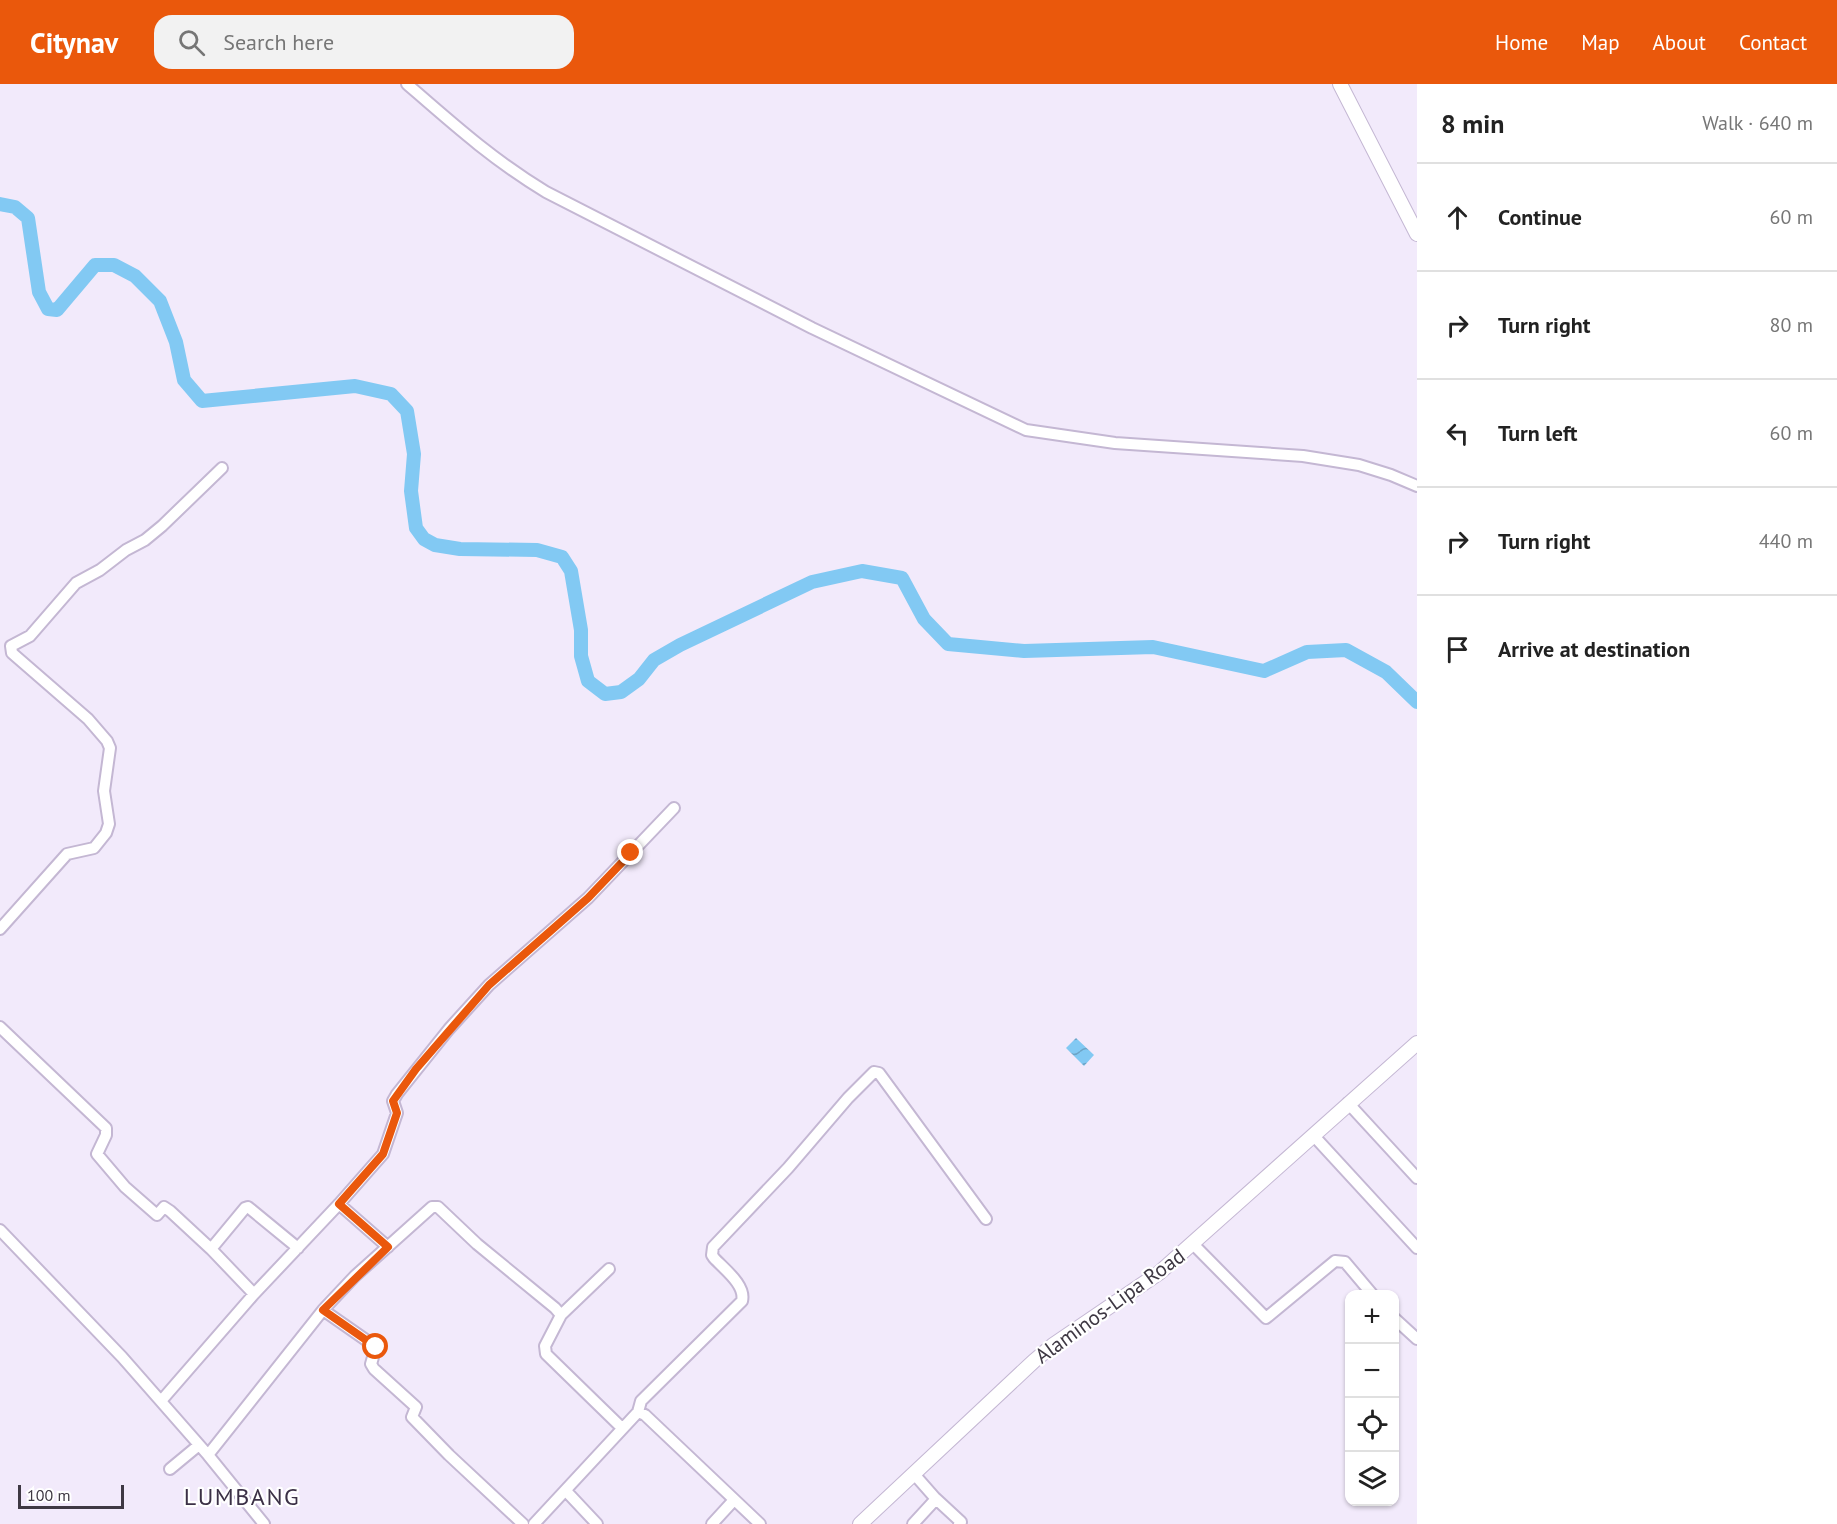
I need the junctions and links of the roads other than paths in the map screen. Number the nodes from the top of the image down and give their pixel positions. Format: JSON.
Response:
{"nodes":[{"id":1,"x":407,"y":84,"type":"edge"},
{"id":2,"x":1340,"y":84,"type":"edge"},
{"id":3,"x":1417,"y":234,"type":"edge"},
{"id":4,"x":222,"y":468,"type":"dead end"},
{"id":5,"x":1417,"y":486,"type":"edge"},
{"id":6,"x":674,"y":808,"type":"dead end"},
{"id":7,"x":0,"y":929,"type":"edge"},
{"id":8,"x":0,"y":1027,"type":"edge"},
{"id":9,"x":1417,"y":1043,"type":"edge"},
{"id":10,"x":1348,"y":1103,"type":"junction"},
{"id":11,"x":1313,"y":1135,"type":"junction"},
{"id":12,"x":1417,"y":1178,"type":"edge"},
{"id":13,"x":339,"y":1204,"type":"junction"},
{"id":14,"x":986,"y":1219,"type":"dead end"},
{"id":15,"x":0,"y":1230,"type":"edge"},
{"id":16,"x":1193,"y":1244,"type":"junction"},
{"id":17,"x":388,"y":1247,"type":"junction"},
{"id":18,"x":298,"y":1248,"type":"junction"},
{"id":19,"x":1417,"y":1248,"type":"edge"},
{"id":20,"x":211,"y":1249,"type":"junction"},
{"id":21,"x":609,"y":1269,"type":"dead end"},
{"id":22,"x":1369,"y":1290,"type":"edge"},
{"id":23,"x":254,"y":1294,"type":"junction"},
{"id":24,"x":323,"y":1310,"type":"junction"},
{"id":25,"x":561,"y":1315,"type":"junction"},
{"id":26,"x":1399,"y":1322,"type":"edge"},
{"id":27,"x":1417,"y":1340,"type":"edge"},
{"id":28,"x":161,"y":1401,"type":"junction"},
{"id":29,"x":638,"y":1412,"type":"junction"},
{"id":30,"x":622,"y":1428,"type":"junction"},
{"id":31,"x":199,"y":1445,"type":"junction"},
{"id":32,"x":208,"y":1455,"type":"junction"},
{"id":33,"x":170,"y":1469,"type":"dead end"},
{"id":34,"x":914,"y":1474,"type":"junction"},
{"id":35,"x":566,"y":1491,"type":"junction"},
{"id":36,"x":934,"y":1497,"type":"junction"},
{"id":37,"x":734,"y":1500,"type":"junction"},
{"id":38,"x":264,"y":1524,"type":"edge"},
{"id":39,"x":523,"y":1524,"type":"edge"},
{"id":40,"x":534,"y":1524,"type":"edge"},
{"id":41,"x":597,"y":1524,"type":"edge"},
{"id":42,"x":712,"y":1524,"type":"edge"},
{"id":43,"x":760,"y":1524,"type":"edge"},
{"id":44,"x":860,"y":1524,"type":"edge"},
{"id":45,"x":913,"y":1524,"type":"edge"},
{"id":46,"x":959,"y":1524,"type":"edge"}],
"edges":[{"from":1,"to":5,"type":"street"},
{"from":2,"to":3,"type":"main road"},
{"from":4,"to":7,"type":"street"},
{"from":6,"to":13,"type":"street"},
{"from":8,"to":20,"type":"street"},
{"from":9,"to":10,"type":"main road","name":"Alaminos-Lipa Road"},
{"from":10,"to":11,"type":"main road","name":"Alaminos-Lipa Road"},
{"from":10,"to":12,"type":"street"},
{"from":11,"to":16,"type":"main road","name":"Alaminos-Lipa Road"},
{"from":11,"to":19,"type":"street"},
{"from":13,"to":17,"type":"street"},
{"from":13,"to":18,"type":"street"},
{"from":14,"to":29,"type":"street"},
{"from":15,"to":28,"type":"street"},
{"from":16,"to":22,"type":"street"},
{"from":16,"to":34,"type":"main road","name":"Alaminos-Lipa Road"},
{"from":17,"to":24,"type":"street"},
{"from":17,"to":25,"type":"street"},
{"from":18,"to":20,"type":"street"},
{"from":18,"to":23,"type":"street"},
{"from":20,"to":23,"type":"street"},
{"from":21,"to":25,"type":"street"},
{"from":23,"to":28,"type":"street"},
{"from":24,"to":32,"type":"street"},
{"from":24,"to":39,"type":"street"},
{"from":25,"to":30,"type":"street"},
{"from":26,"to":27,"type":"street"},
{"from":28,"to":31,"type":"street"},
{"from":29,"to":30,"type":"street"},
{"from":29,"to":37,"type":"street"},
{"from":30,"to":35,"type":"street"},
{"from":31,"to":32,"type":"street"},
{"from":31,"to":33,"type":"street"},
{"from":32,"to":38,"type":"street"},
{"from":34,"to":36,"type":"street"},
{"from":34,"to":44,"type":"main road","name":"Alaminos-Lipa Road"},
{"from":35,"to":40,"type":"street"},
{"from":35,"to":41,"type":"street"},
{"from":36,"to":45,"type":"street"},
{"from":36,"to":46,"type":"street"},
{"from":37,"to":42,"type":"street"},
{"from":37,"to":43,"type":"street"}]}
